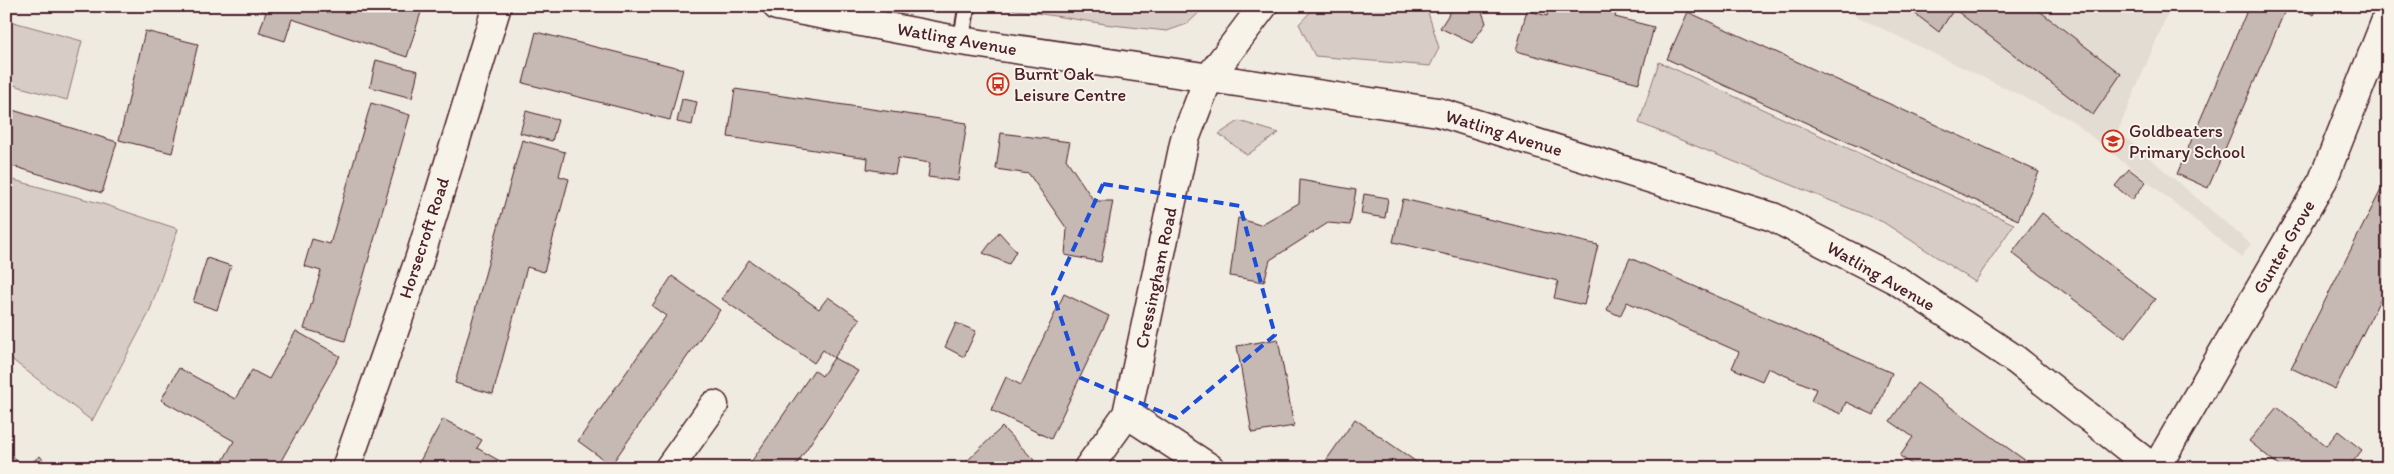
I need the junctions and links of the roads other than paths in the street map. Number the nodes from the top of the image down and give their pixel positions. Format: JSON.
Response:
{"nodes":[{"id":1,"x":497,"y":6,"type":"edge"},
{"id":2,"x":777,"y":6,"type":"edge"},
{"id":3,"x":966,"y":6,"type":"edge"},
{"id":4,"x":1263,"y":6,"type":"edge"},
{"id":5,"x":2388,"y":15,"type":"edge"},
{"id":6,"x":961,"y":41,"type":"junction"},
{"id":7,"x":1208,"y":79,"type":"junction"},
{"id":8,"x":714,"y":405,"type":"dead end"},
{"id":9,"x":1127,"y":414,"type":"junction"},
{"id":10,"x":346,"y":468,"type":"edge"},
{"id":11,"x":669,"y":468,"type":"edge"},
{"id":12,"x":1088,"y":468,"type":"edge"},
{"id":13,"x":1210,"y":468,"type":"edge"},
{"id":14,"x":2154,"y":468,"type":"edge"}],
"edges":[{"from":1,"to":10,"type":"street","name":"Horsecroft Road"},
{"from":2,"to":6,"type":"street","name":"Watling Avenue"},
{"from":3,"to":6,"type":"lane"},
{"from":4,"to":7,"type":"street","name":"Cressingham Road"},
{"from":5,"to":14,"type":"street","name":"Gunter Grove"},
{"from":6,"to":7,"type":"street","name":"Watling Avenue"},
{"from":7,"to":9,"type":"street","name":"Cressingham Road"},
{"from":7,"to":14,"type":"street","name":"Watling Avenue"},
{"from":8,"to":11,"type":"street"},
{"from":9,"to":12,"type":"street","name":"Cressingham Road"},
{"from":9,"to":13,"type":"street"}]}
